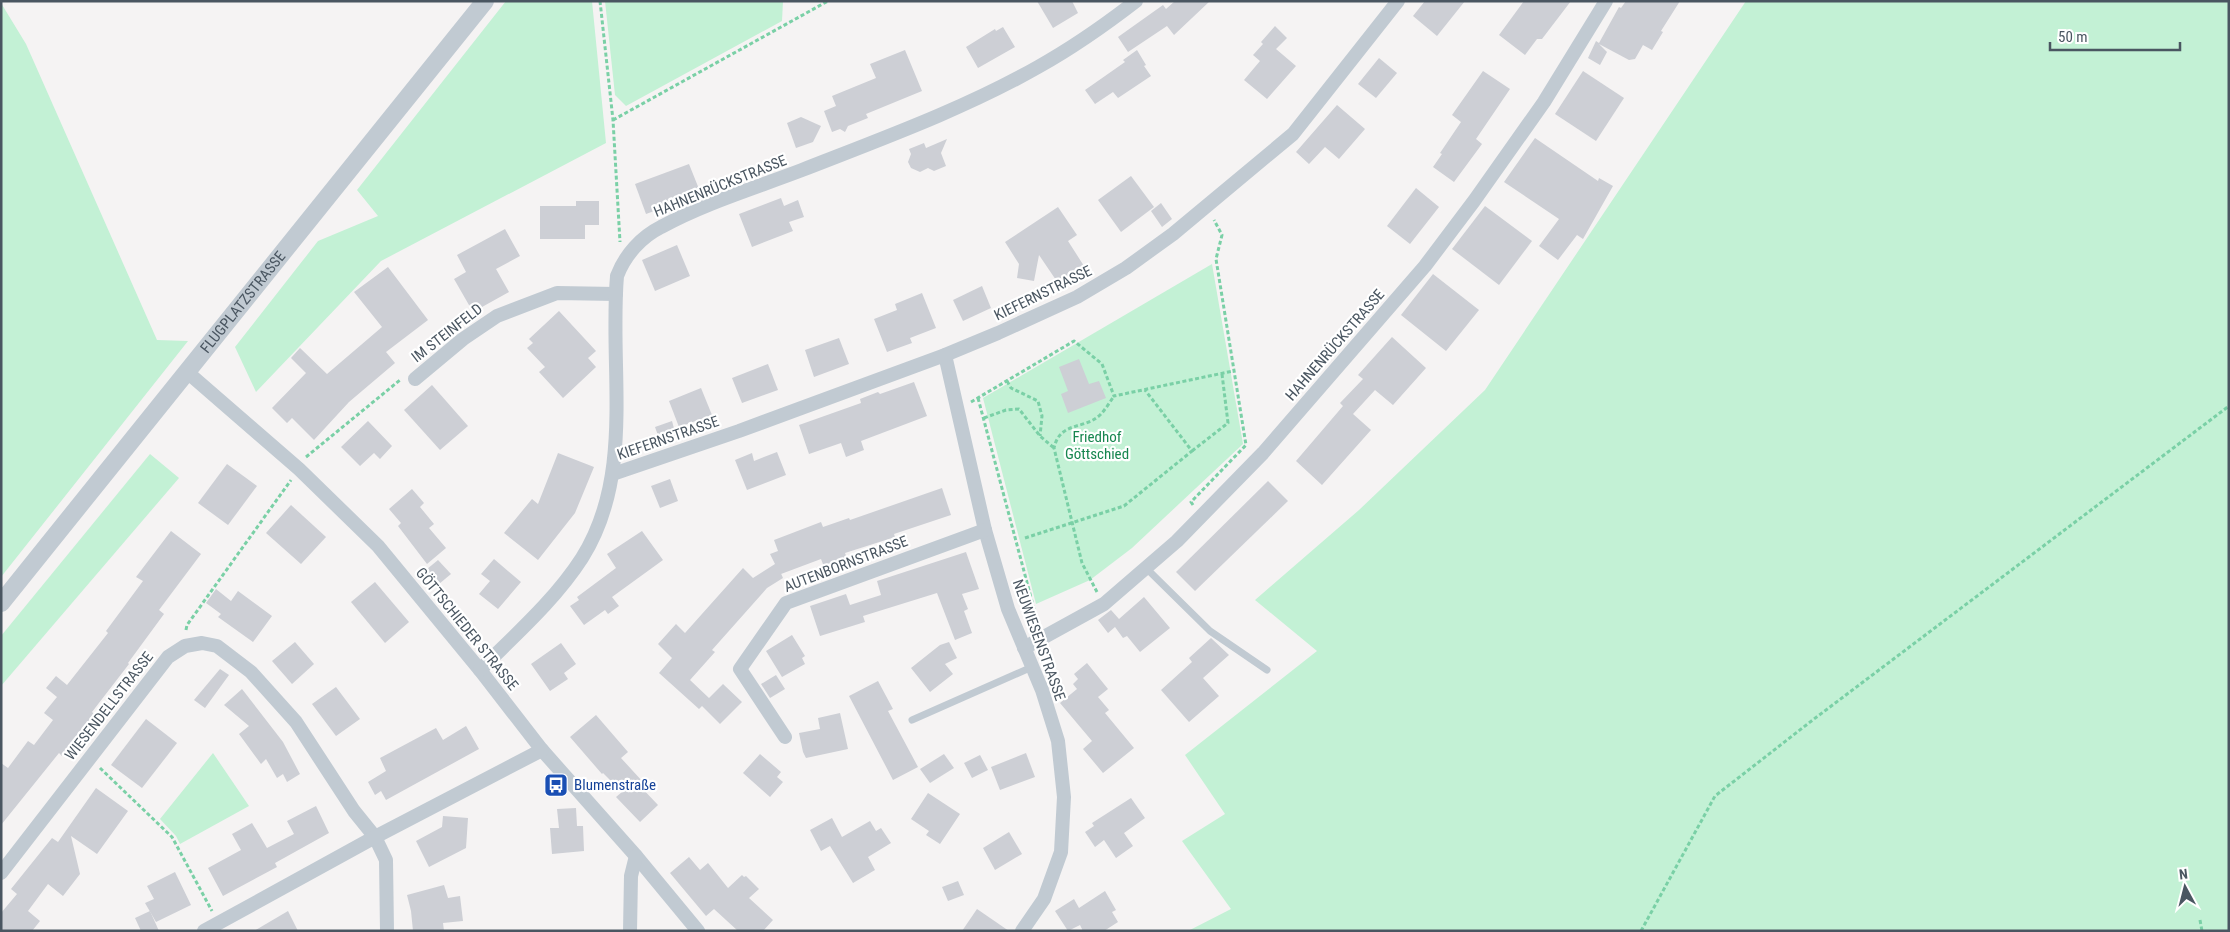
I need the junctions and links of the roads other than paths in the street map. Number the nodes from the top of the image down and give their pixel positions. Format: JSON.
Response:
{"nodes":[{"id":1,"x":485,"y":1,"type":"edge"},
{"id":2,"x":1136,"y":1,"type":"edge"},
{"id":3,"x":1398,"y":1,"type":"edge"},
{"id":4,"x":1606,"y":1,"type":"edge"},
{"id":5,"x":616,"y":294,"type":"junction"},
{"id":6,"x":944,"y":355,"type":"junction"},
{"id":7,"x":186,"y":371,"type":"junction"},
{"id":8,"x":415,"y":379,"type":"road end"},
{"id":9,"x":613,"y":474,"type":"junction"},
{"id":10,"x":985,"y":530,"type":"junction"},
{"id":11,"x":1146,"y":568,"type":"junction"},
{"id":12,"x":1,"y":603,"type":"edge"},
{"id":13,"x":1024,"y":648,"type":"junction"},
{"id":14,"x":1032,"y":668,"type":"junction"},
{"id":15,"x":480,"y":670,"type":"junction"},
{"id":16,"x":1267,"y":670,"type":"dead end"},
{"id":17,"x":912,"y":720,"type":"dead end"},
{"id":18,"x":785,"y":737,"type":"dead end"},
{"id":19,"x":542,"y":750,"type":"junction"},
{"id":20,"x":375,"y":837,"type":"junction"},
{"id":21,"x":636,"y":856,"type":"junction"},
{"id":22,"x":1,"y":873,"type":"edge"},
{"id":23,"x":204,"y":931,"type":"edge"},
{"id":24,"x":387,"y":931,"type":"edge"},
{"id":25,"x":630,"y":931,"type":"edge"},
{"id":26,"x":698,"y":931,"type":"edge"},
{"id":27,"x":1022,"y":931,"type":"edge"}],
"edges":[{"from":1,"to":7,"type":"street","name":"FLUGPLATZSTRASSE"},
{"from":2,"to":5,"type":"street","name":"HAHNENRÜCKSTRASSE"},
{"from":3,"to":6,"type":"street","name":"KIEFERNSTRASSE"},
{"from":4,"to":11,"type":"street","name":"HAHNENRÜCKSTRASSE"},
{"from":5,"to":8,"type":"street","name":"IM STEINFELD"},
{"from":5,"to":9,"type":"street","name":"HAHNENRÜCKSTRASSE"},
{"from":6,"to":9,"type":"street","name":"KIEFERNSTRASSE"},
{"from":6,"to":10,"type":"street","name":"NEUWIESENSTRASSE"},
{"from":7,"to":12,"type":"street","name":"FLUGPLATZSTRASSE"},
{"from":7,"to":15,"type":"street","name":"GÖTTSCHIEDER STRASSE"},
{"from":9,"to":15,"type":"street","name":"HAHNENRÜCKSTRASSE"},
{"from":10,"to":13,"type":"street","name":"NEUWIESENSTRASSE"},
{"from":10,"to":18,"type":"street","name":"AUTENBORNSTRASSE"},
{"from":11,"to":13,"type":"street","name":"HAHNENRÜCKSTRASSE"},
{"from":11,"to":16,"type":"lane"},
{"from":13,"to":14,"type":"street","name":"NEUWIESENSTRASSE"},
{"from":14,"to":17,"type":"lane"},
{"from":14,"to":27,"type":"street","name":"NEUWIESENSTRASSE"},
{"from":15,"to":19,"type":"street","name":"GÖTTSCHIEDER STRASSE"},
{"from":19,"to":20,"type":"street"},
{"from":19,"to":21,"type":"street","name":"GÖTTSCHIEDER STRASSE"},
{"from":20,"to":22,"type":"street","name":"WIESENDELLSTRASSE"},
{"from":20,"to":23,"type":"street"},
{"from":20,"to":24,"type":"street"},
{"from":21,"to":25,"type":"street"},
{"from":21,"to":26,"type":"street","name":"GÖTTSCHIEDER STRASSE"}]}
